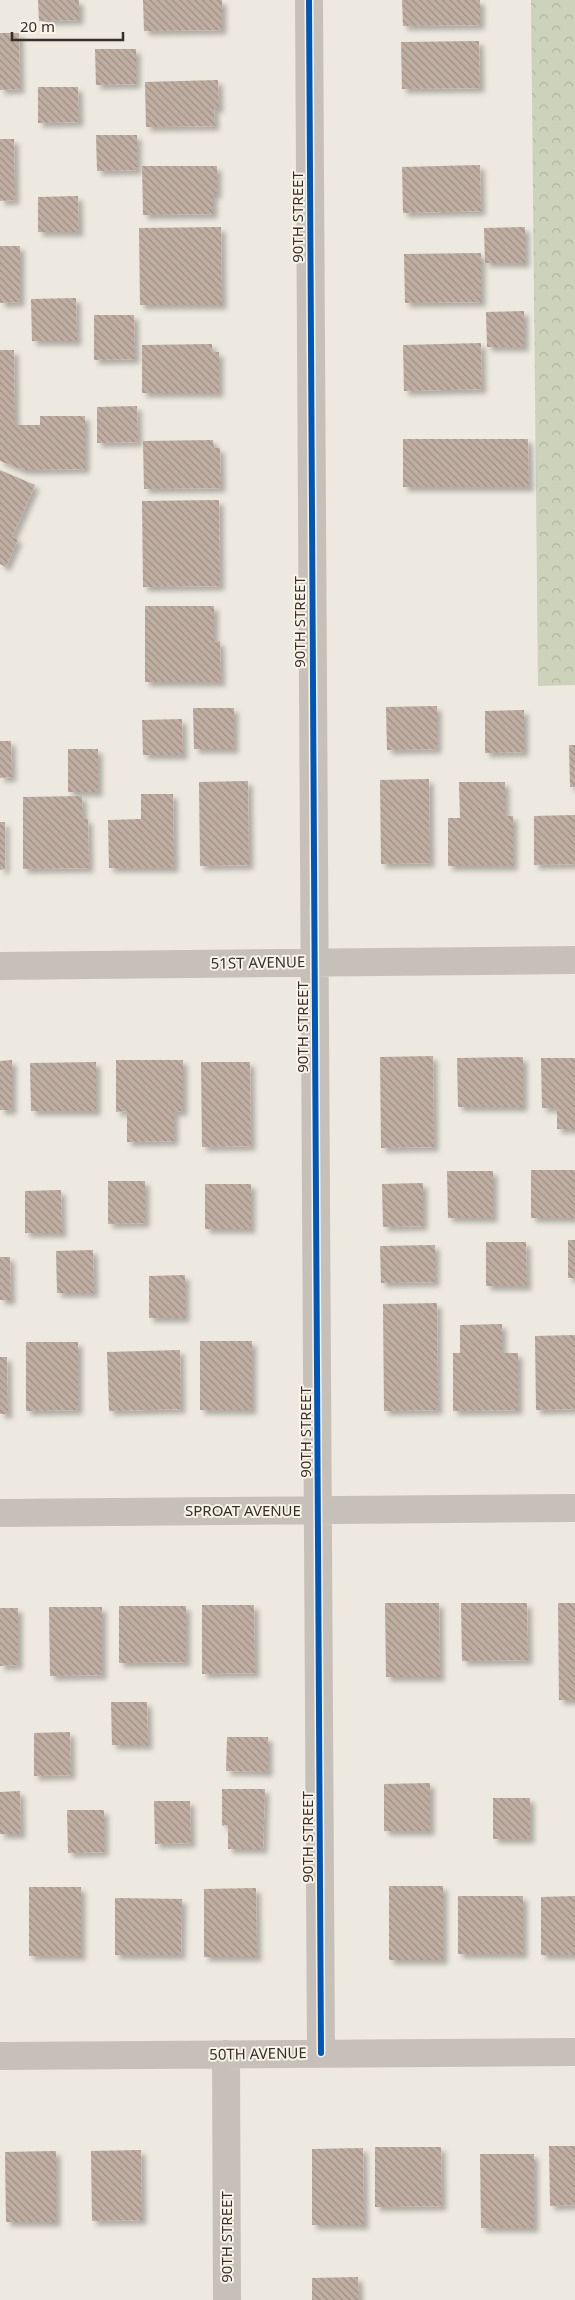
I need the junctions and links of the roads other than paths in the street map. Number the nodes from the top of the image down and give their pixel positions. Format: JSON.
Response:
{"nodes":[{"id":1,"x":309,"y":0,"type":"edge"},
{"id":2,"x":575,"y":960,"type":"edge"},
{"id":3,"x":315,"y":963,"type":"junction"},
{"id":4,"x":0,"y":966,"type":"edge"},
{"id":5,"x":575,"y":1508,"type":"edge"},
{"id":6,"x":320,"y":1511,"type":"junction"},
{"id":7,"x":0,"y":1513,"type":"edge"},
{"id":8,"x":575,"y":2052,"type":"edge"},
{"id":9,"x":321,"y":2053,"type":"junction"},
{"id":10,"x":226,"y":2054,"type":"junction"},
{"id":11,"x":0,"y":2056,"type":"edge"},
{"id":12,"x":227,"y":2300,"type":"edge"}],
"edges":[{"from":1,"to":3,"type":"street","name":"90TH STREET"},
{"from":2,"to":3,"type":"street","name":"51ST AVENUE"},
{"from":3,"to":4,"type":"street","name":"51ST AVENUE"},
{"from":3,"to":6,"type":"street","name":"90TH STREET"},
{"from":5,"to":6,"type":"street","name":"SPROAT AVENUE"},
{"from":6,"to":7,"type":"street","name":"SPROAT AVENUE"},
{"from":6,"to":9,"type":"street","name":"90TH STREET"},
{"from":8,"to":9,"type":"street","name":"50TH AVENUE"},
{"from":9,"to":10,"type":"street","name":"50TH AVENUE"},
{"from":10,"to":11,"type":"street","name":"50TH AVENUE"},
{"from":10,"to":12,"type":"street","name":"90TH STREET"}]}
